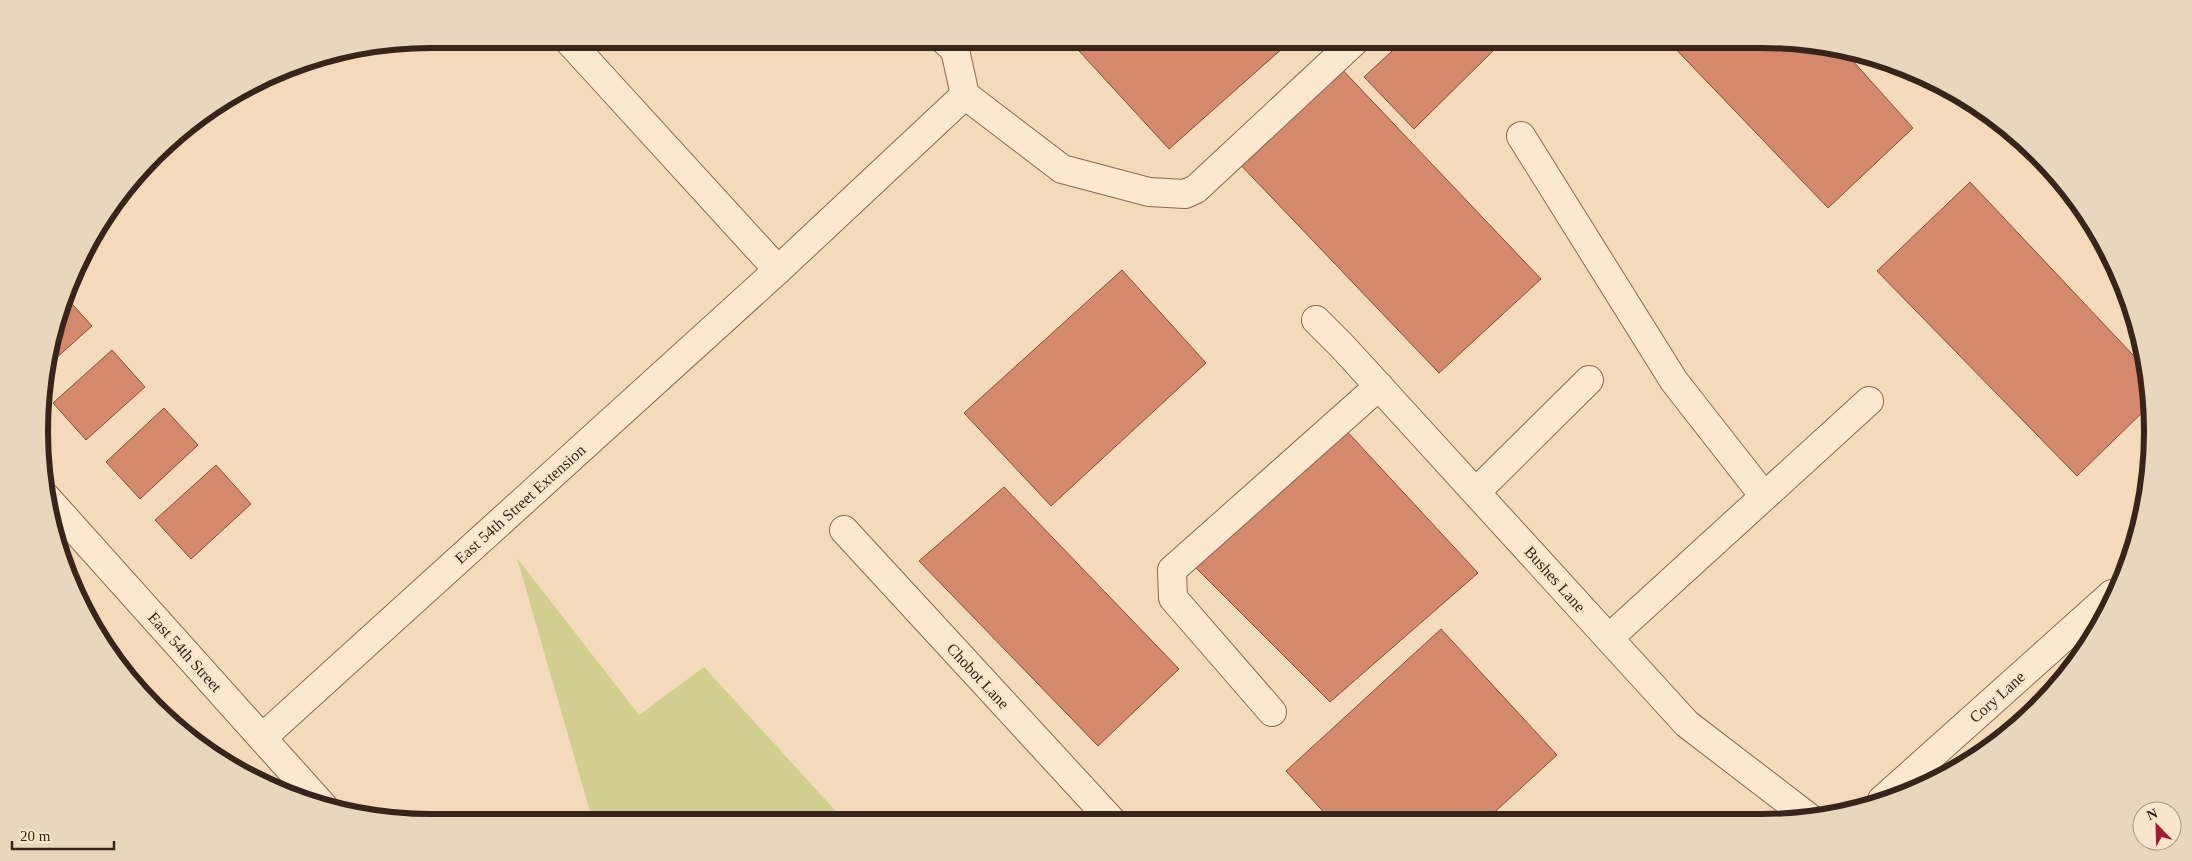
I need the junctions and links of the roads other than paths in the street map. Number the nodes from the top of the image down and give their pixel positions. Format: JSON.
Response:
{"nodes":[{"id":1,"x":575,"y":48,"type":"edge"},
{"id":2,"x":953,"y":48,"type":"edge"},
{"id":3,"x":1347,"y":48,"type":"edge"},
{"id":4,"x":965,"y":95,"type":"junction"},
{"id":5,"x":1521,"y":136,"type":"dead end"},
{"id":6,"x":778,"y":270,"type":"junction"},
{"id":7,"x":1316,"y":320,"type":"dead end"},
{"id":8,"x":1589,"y":380,"type":"dead end"},
{"id":9,"x":1379,"y":386,"type":"junction"},
{"id":10,"x":1868,"y":401,"type":"dead end"},
{"id":11,"x":1476,"y":492,"type":"junction"},
{"id":12,"x":1764,"y":496,"type":"junction"},
{"id":13,"x":56,"y":508,"type":"edge"},
{"id":14,"x":844,"y":530,"type":"dead end"},
{"id":15,"x":2105,"y":601,"type":"edge"},
{"id":16,"x":1609,"y":638,"type":"junction"},
{"id":17,"x":1272,"y":712,"type":"dead end"},
{"id":18,"x":262,"y":738,"type":"junction"},
{"id":19,"x":1894,"y":790,"type":"edge"},
{"id":20,"x":312,"y":794,"type":"edge"},
{"id":21,"x":1801,"y":811,"type":"edge"},
{"id":22,"x":1106,"y":814,"type":"edge"}],
"edges":[{"from":1,"to":6,"type":"street"},
{"from":2,"to":4,"type":"street"},
{"from":3,"to":4,"type":"street"},
{"from":4,"to":6,"type":"street","name":"East 54th Street Extension"},
{"from":5,"to":12,"type":"street"},
{"from":6,"to":18,"type":"street","name":"East 54th Street Extension"},
{"from":7,"to":9,"type":"street","name":"Bushes Lane"},
{"from":8,"to":11,"type":"street"},
{"from":9,"to":11,"type":"street","name":"Bushes Lane"},
{"from":9,"to":17,"type":"street"},
{"from":10,"to":12,"type":"street"},
{"from":11,"to":16,"type":"street","name":"Bushes Lane"},
{"from":12,"to":16,"type":"street"},
{"from":13,"to":18,"type":"street","name":"East 54th Street"},
{"from":14,"to":22,"type":"street","name":"Chobot Lane"},
{"from":15,"to":19,"type":"street","name":"Cory Lane"},
{"from":16,"to":21,"type":"street","name":"Bushes Lane"},
{"from":18,"to":20,"type":"street","name":"East 54th Street"}]}
